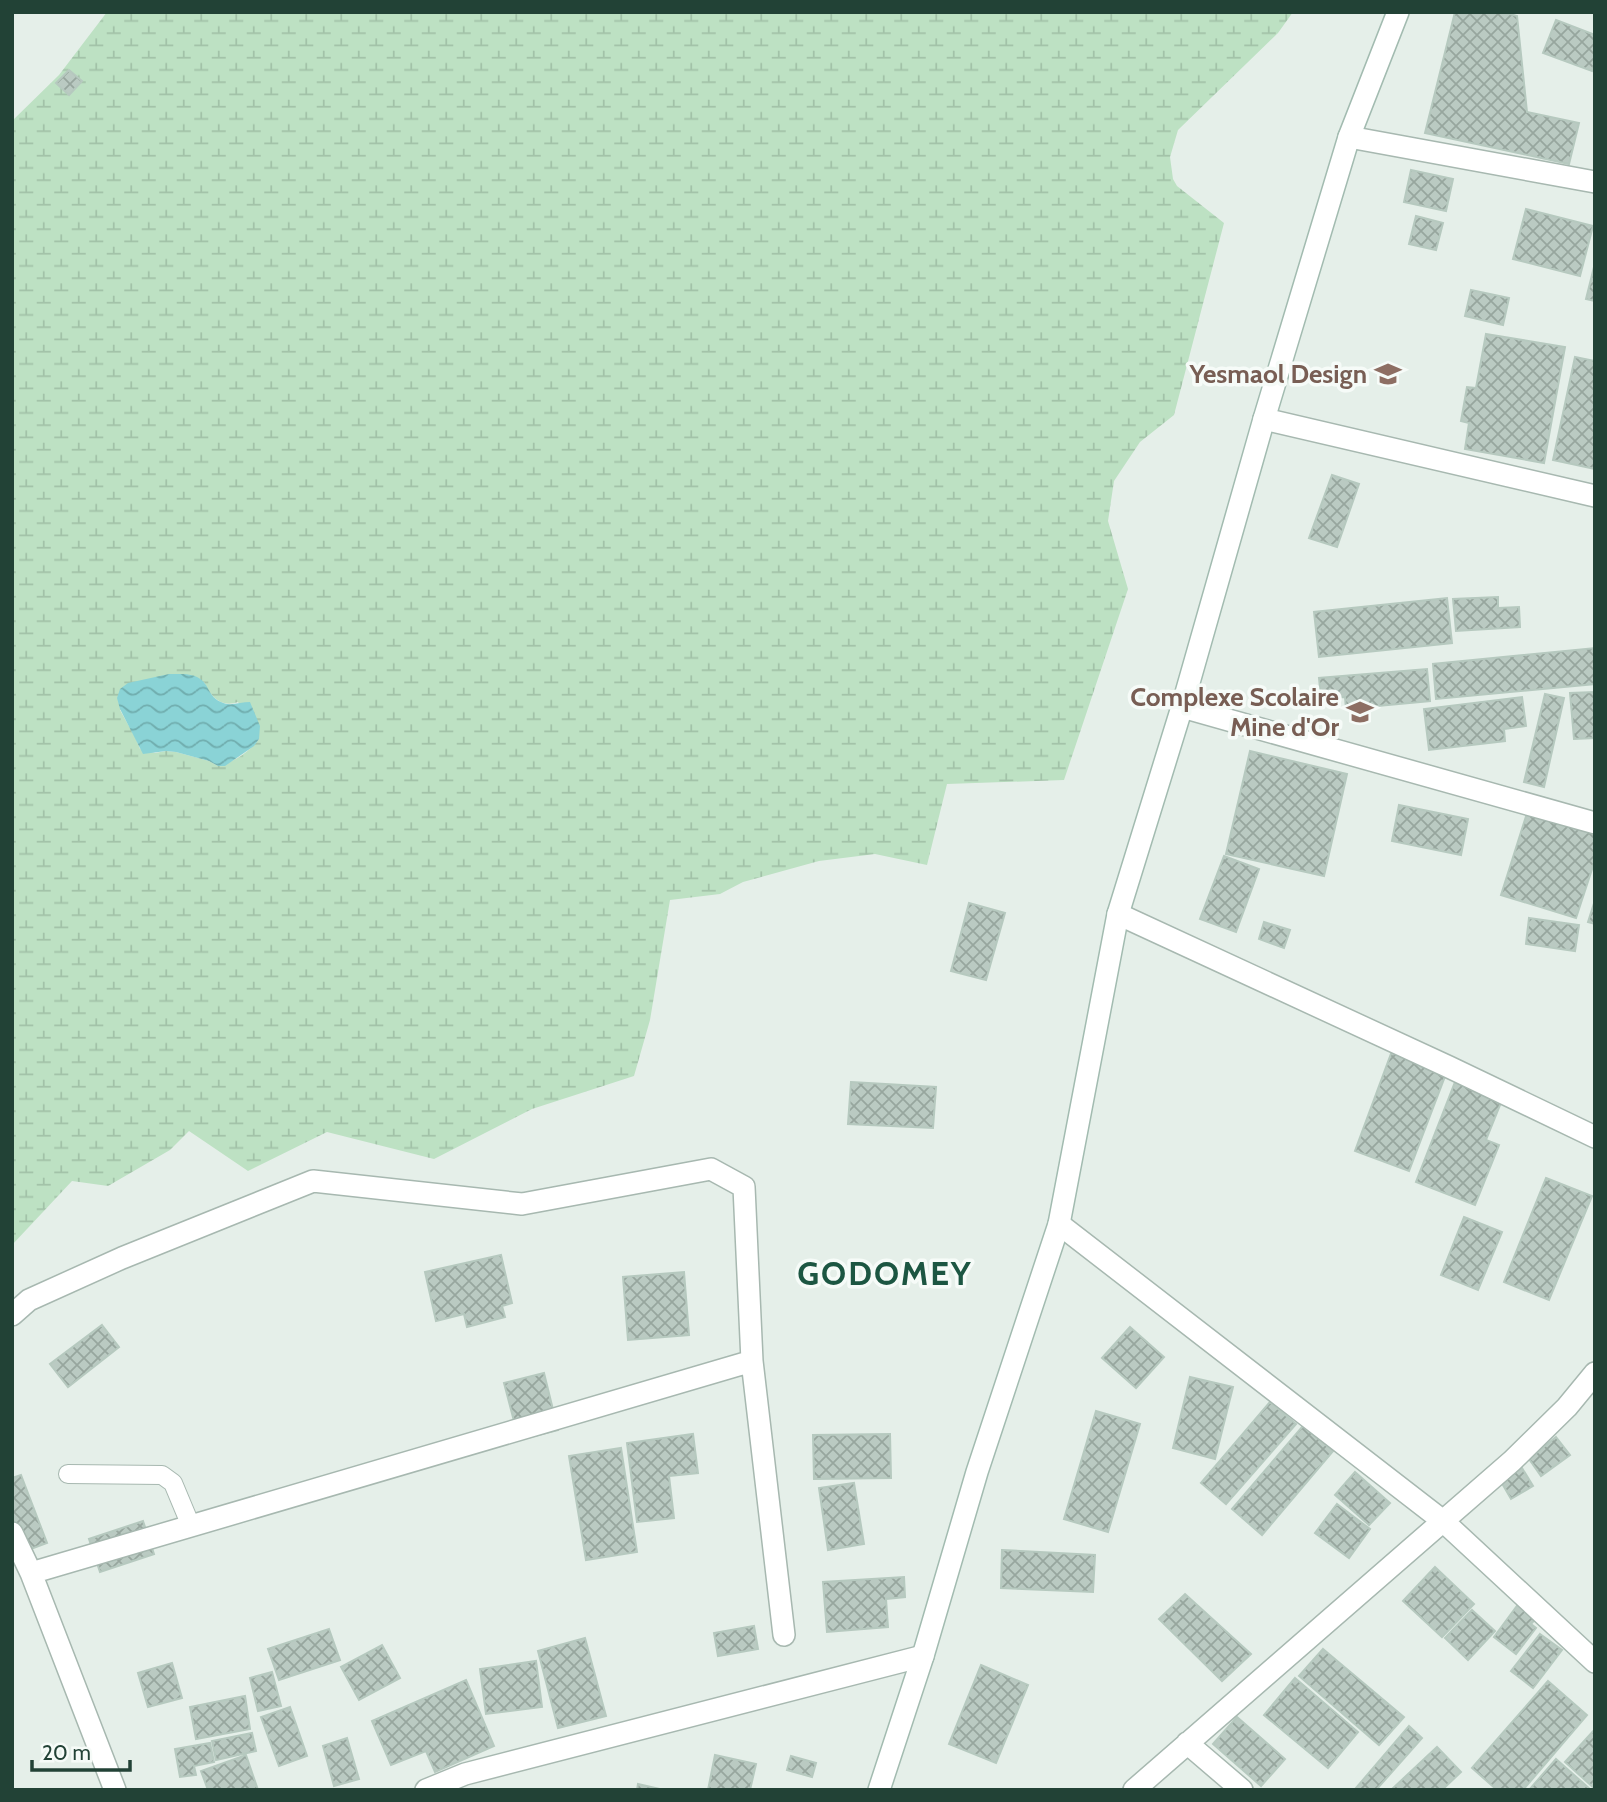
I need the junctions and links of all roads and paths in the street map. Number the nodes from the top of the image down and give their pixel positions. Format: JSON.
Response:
{"nodes":[{"id":1,"x":1398,"y":12,"type":"edge"},
{"id":2,"x":1349,"y":137,"type":"junction"},
{"id":3,"x":1595,"y":182,"type":"edge"},
{"id":4,"x":1264,"y":419,"type":"junction"},
{"id":5,"x":1595,"y":496,"type":"edge"},
{"id":6,"x":1182,"y":707,"type":"junction"},
{"id":7,"x":1595,"y":823,"type":"edge"},
{"id":8,"x":1118,"y":914,"type":"junction"},
{"id":9,"x":1595,"y":1137,"type":"edge"},
{"id":10,"x":1059,"y":1223,"type":"junction"},
{"id":11,"x":12,"y":1315,"type":"edge"},
{"id":12,"x":752,"y":1361,"type":"junction"},
{"id":13,"x":1595,"y":1373,"type":"edge"},
{"id":14,"x":68,"y":1474,"type":"dead end"},
{"id":15,"x":1443,"y":1521,"type":"junction"},
{"id":16,"x":191,"y":1526,"type":"junction"},
{"id":17,"x":12,"y":1533,"type":"edge"},
{"id":18,"x":31,"y":1573,"type":"junction"},
{"id":19,"x":784,"y":1635,"type":"dead end"},
{"id":20,"x":923,"y":1656,"type":"junction"},
{"id":21,"x":1595,"y":1662,"type":"edge"},
{"id":22,"x":1187,"y":1743,"type":"junction"},
{"id":23,"x":115,"y":1790,"type":"edge"},
{"id":24,"x":426,"y":1790,"type":"edge"},
{"id":25,"x":879,"y":1790,"type":"edge"},
{"id":26,"x":1134,"y":1790,"type":"edge"},
{"id":27,"x":1242,"y":1790,"type":"edge"}],
"edges":[{"from":1,"to":2,"type":"street"},
{"from":2,"to":3,"type":"street"},
{"from":2,"to":4,"type":"street"},
{"from":4,"to":5,"type":"street"},
{"from":4,"to":6,"type":"street"},
{"from":6,"to":7,"type":"street"},
{"from":6,"to":8,"type":"street"},
{"from":8,"to":9,"type":"street"},
{"from":8,"to":10,"type":"street"},
{"from":10,"to":15,"type":"street"},
{"from":10,"to":20,"type":"street"},
{"from":11,"to":12,"type":"street"},
{"from":12,"to":16,"type":"street"},
{"from":12,"to":19,"type":"street"},
{"from":13,"to":15,"type":"street"},
{"from":14,"to":16,"type":"lane"},
{"from":15,"to":21,"type":"street"},
{"from":15,"to":22,"type":"street"},
{"from":16,"to":18,"type":"street"},
{"from":17,"to":18,"type":"street"},
{"from":18,"to":23,"type":"street"},
{"from":20,"to":24,"type":"street"},
{"from":20,"to":25,"type":"street"},
{"from":22,"to":26,"type":"street"},
{"from":22,"to":27,"type":"street"}]}
